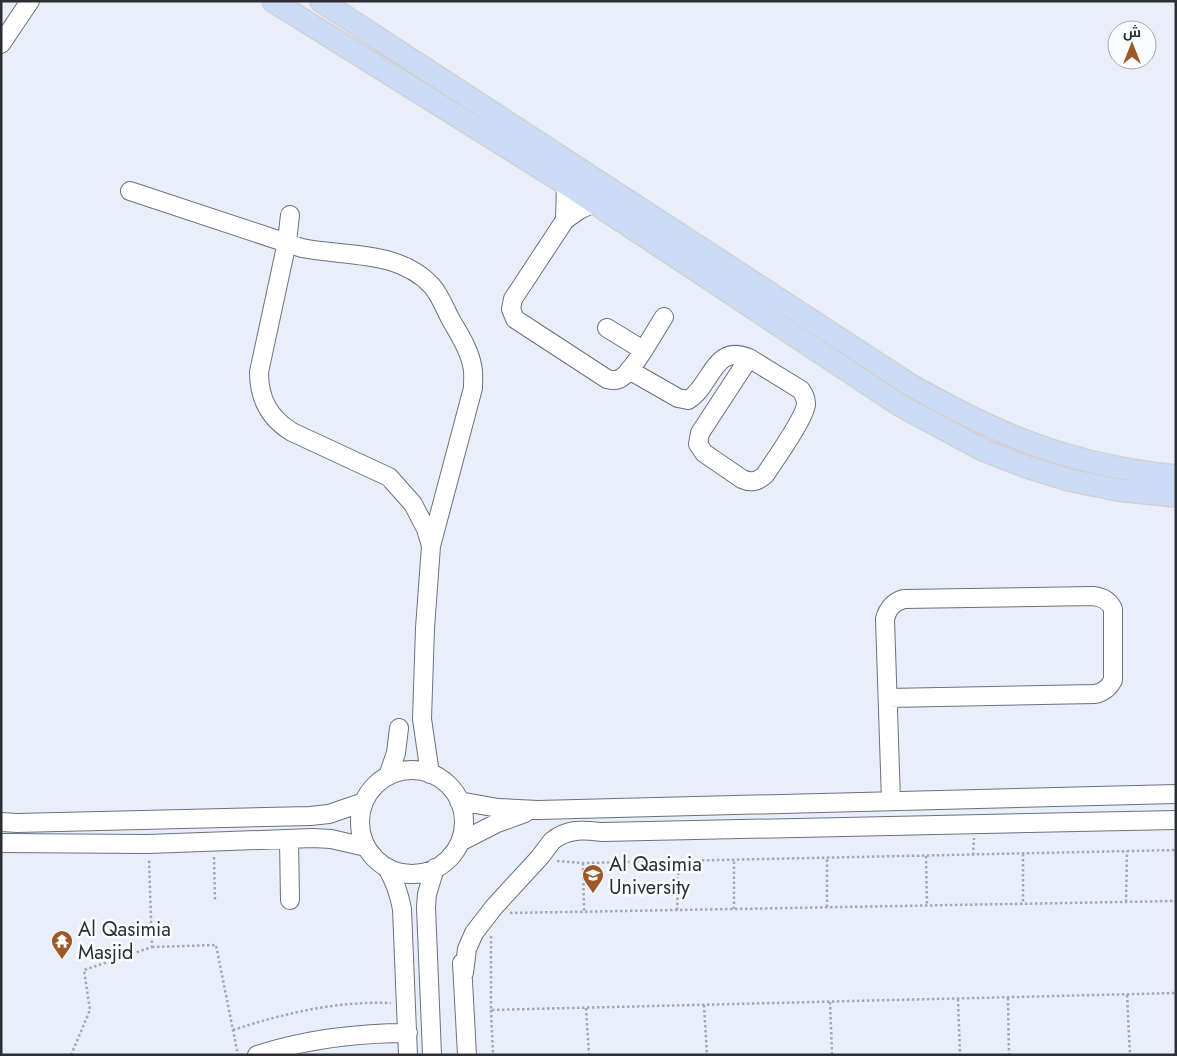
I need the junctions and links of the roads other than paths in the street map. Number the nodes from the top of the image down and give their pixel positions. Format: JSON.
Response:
{"nodes":[{"id":1,"x":30,"y":1,"type":"edge"},
{"id":2,"x":273,"y":1,"type":"edge"},
{"id":3,"x":321,"y":1,"type":"edge"},
{"id":4,"x":1,"y":44,"type":"edge"},
{"id":5,"x":566,"y":184,"type":"junction"},
{"id":6,"x":130,"y":191,"type":"dead end"},
{"id":7,"x":594,"y":203,"type":"junction"},
{"id":8,"x":290,"y":215,"type":"dead end"},
{"id":9,"x":566,"y":220,"type":"junction"},
{"id":10,"x":287,"y":242,"type":"junction"},
{"id":11,"x":664,"y":317,"type":"dead end"},
{"id":12,"x":608,"y":328,"type":"dead end"},
{"id":13,"x":643,"y":350,"type":"junction"},
{"id":14,"x":749,"y":358,"type":"junction"},
{"id":15,"x":629,"y":370,"type":"junction"},
{"id":16,"x":1176,"y":476,"type":"edge"},
{"id":17,"x":1176,"y":496,"type":"edge"},
{"id":18,"x":431,"y":546,"type":"junction"},
{"id":19,"x":888,"y":698,"type":"junction"},
{"id":20,"x":399,"y":728,"type":"dead end"},
{"id":21,"x":430,"y":774,"type":"junction"},
{"id":22,"x":388,"y":776,"type":"junction"},
{"id":23,"x":1176,"y":794,"type":"edge"},
{"id":24,"x":459,"y":801,"type":"junction"},
{"id":25,"x":891,"y":801,"type":"junction"},
{"id":26,"x":364,"y":802,"type":"junction"},
{"id":27,"x":538,"y":810,"type":"junction"},
{"id":28,"x":1176,"y":820,"type":"edge"},
{"id":29,"x":1,"y":822,"type":"edge"},
{"id":30,"x":289,"y":839,"type":"junction"},
{"id":31,"x":460,"y":842,"type":"junction"},
{"id":32,"x":1,"y":843,"type":"edge"},
{"id":33,"x":366,"y":847,"type":"junction"},
{"id":34,"x":387,"y":868,"type":"junction"},
{"id":35,"x":434,"y":868,"type":"junction"},
{"id":36,"x":290,"y":900,"type":"dead end"},
{"id":37,"x":408,"y":1033,"type":"junction"},
{"id":38,"x":257,"y":1055,"type":"edge"},
{"id":39,"x":408,"y":1055,"type":"edge"},
{"id":40,"x":432,"y":1055,"type":"edge"},
{"id":41,"x":467,"y":1055,"type":"edge"}],
"edges":[{"from":1,"to":4,"type":"street"},
{"from":2,"to":5,"type":"main road"},
{"from":3,"to":16,"type":"main road"},
{"from":5,"to":7,"type":"main road"},
{"from":5,"to":9,"type":"street"},
{"from":6,"to":10,"type":"street"},
{"from":7,"to":9,"type":"street"},
{"from":7,"to":17,"type":"main road"},
{"from":8,"to":10,"type":"street"},
{"from":9,"to":15,"type":"street"},
{"from":10,"to":18,"type":"street"},
{"from":10,"to":18,"type":"street"},
{"from":11,"to":13,"type":"street"},
{"from":12,"to":13,"type":"street"},
{"from":13,"to":15,"type":"street"},
{"from":14,"to":14,"type":"street"},
{"from":14,"to":15,"type":"street"},
{"from":18,"to":21,"type":"street"},
{"from":19,"to":19,"type":"street"},
{"from":19,"to":25,"type":"street"},
{"from":20,"to":22,"type":"street"},
{"from":21,"to":22,"type":"street"},
{"from":21,"to":24,"type":"street"},
{"from":22,"to":26,"type":"street"},
{"from":23,"to":25,"type":"street"},
{"from":24,"to":27,"type":"street"},
{"from":24,"to":31,"type":"street"},
{"from":25,"to":27,"type":"street"},
{"from":26,"to":29,"type":"street"},
{"from":26,"to":33,"type":"street"},
{"from":27,"to":31,"type":"street"},
{"from":28,"to":41,"type":"street"},
{"from":30,"to":32,"type":"street"},
{"from":30,"to":33,"type":"street"},
{"from":30,"to":36,"type":"street"},
{"from":31,"to":35,"type":"street"},
{"from":33,"to":34,"type":"street"},
{"from":34,"to":35,"type":"street"},
{"from":34,"to":37,"type":"street"},
{"from":35,"to":40,"type":"street"},
{"from":37,"to":38,"type":"street"},
{"from":37,"to":39,"type":"street"}]}
